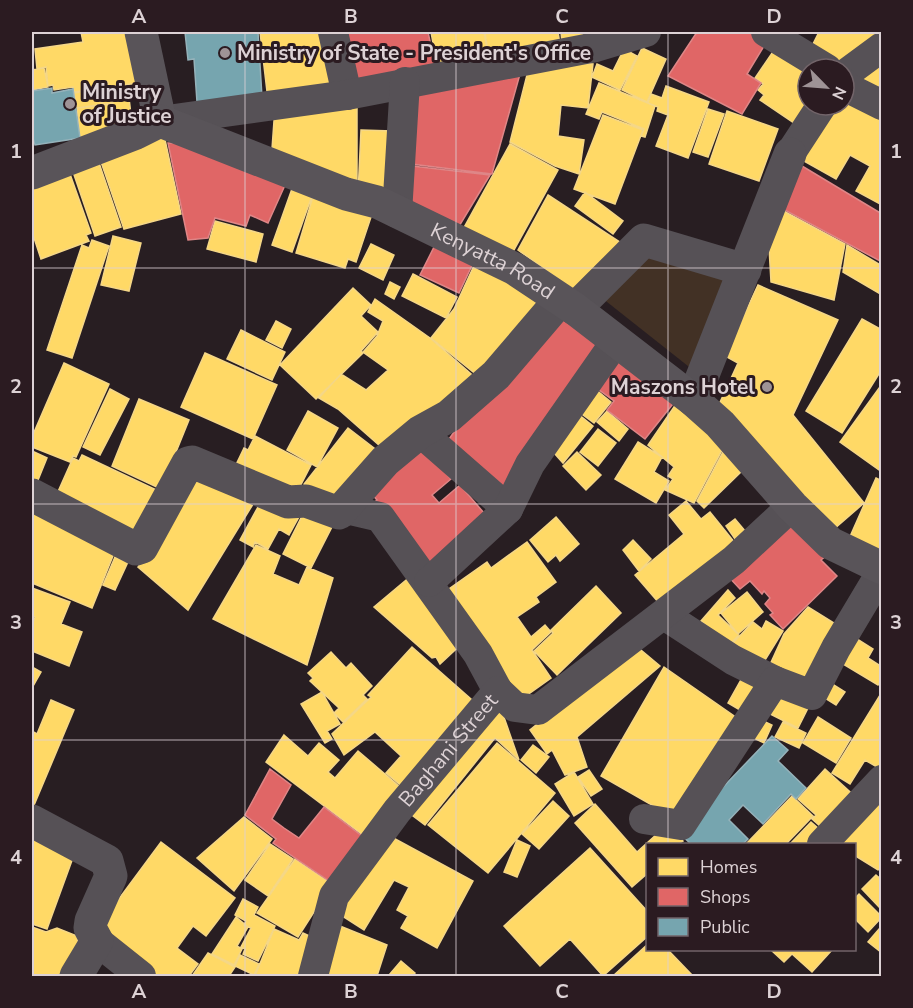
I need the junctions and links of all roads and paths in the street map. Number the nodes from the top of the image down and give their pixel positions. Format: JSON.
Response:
{"nodes":[{"id":1,"x":141,"y":32,"type":"edge"},
{"id":2,"x":333,"y":32,"type":"edge"},
{"id":3,"x":646,"y":32,"type":"edge"},
{"id":4,"x":766,"y":32,"type":"edge"},
{"id":5,"x":595,"y":39,"type":"edge"},
{"id":6,"x":882,"y":47,"type":"edge"},
{"id":7,"x":816,"y":52,"type":"edge"},
{"id":8,"x":856,"y":66,"type":"edge"},
{"id":9,"x":405,"y":82,"type":"junction"},
{"id":10,"x":856,"y":92,"type":"edge"},
{"id":11,"x":347,"y":95,"type":"junction"},
{"id":12,"x":882,"y":105,"type":"edge"},
{"id":13,"x":814,"y":117,"type":"edge"},
{"id":14,"x":160,"y":121,"type":"junction"},
{"id":15,"x":790,"y":154,"type":"joint"},
{"id":16,"x":32,"y":173,"type":"edge"},
{"id":17,"x":397,"y":213,"type":"junction"},
{"id":18,"x":745,"y":270,"type":"junction"},
{"id":19,"x":568,"y":304,"type":"junction"},
{"id":20,"x":616,"y":341,"type":"junction"},
{"id":21,"x":693,"y":400,"type":"junction"},
{"id":22,"x":420,"y":432,"type":"junction"},
{"id":23,"x":32,"y":495,"type":"edge"},
{"id":24,"x":792,"y":506,"type":"junction"},
{"id":25,"x":508,"y":509,"type":"junction"},
{"id":26,"x":339,"y":513,"type":"junction"},
{"id":27,"x":882,"y":569,"type":"edge"},
{"id":28,"x":429,"y":582,"type":"junction"},
{"id":29,"x":664,"y":615,"type":"junction"},
{"id":30,"x":775,"y":681,"type":"junction"},
{"id":31,"x":498,"y":692,"type":"junction"},
{"id":32,"x":882,"y":780,"type":"edge"},
{"id":33,"x":644,"y":819,"type":"dead end"},
{"id":34,"x":32,"y":821,"type":"edge"},
{"id":35,"x":823,"y":843,"type":"edge"},
{"id":36,"x":96,"y":941,"type":"junction"},
{"id":37,"x":76,"y":976,"type":"edge"},
{"id":38,"x":141,"y":976,"type":"edge"},
{"id":39,"x":313,"y":976,"type":"edge"}],
"edges":[{"from":1,"to":14,"type":"main road"},
{"from":2,"to":11,"type":"street"},
{"from":3,"to":5,"type":"street"},
{"from":4,"to":7,"type":"street"},
{"from":5,"to":9,"type":"street"},
{"from":6,"to":8,"type":"street"},
{"from":9,"to":11,"type":"street"},
{"from":9,"to":17,"type":"street"},
{"from":10,"to":12,"type":"street"},
{"from":11,"to":14,"type":"street"},
{"from":13,"to":15,"type":"street"},
{"from":14,"to":16,"type":"main road"},
{"from":14,"to":17,"type":"main road","name":"Kenyatta Road"},
{"from":15,"to":18,"type":"street"},
{"from":17,"to":19,"type":"main road","name":"Kenyatta Road"},
{"from":18,"to":19,"type":"street"},
{"from":18,"to":21,"type":"street"},
{"from":19,"to":20,"type":"main road","name":"Kenyatta Road"},
{"from":19,"to":22,"type":"street"},
{"from":20,"to":21,"type":"main road","name":"Kenyatta Road"},
{"from":20,"to":25,"type":"street"},
{"from":21,"to":24,"type":"main road","name":"Kenyatta Road"},
{"from":22,"to":25,"type":"street"},
{"from":22,"to":26,"type":"street"},
{"from":23,"to":26,"type":"street"},
{"from":24,"to":27,"type":"main road","name":"Kenyatta Road"},
{"from":24,"to":29,"type":"street","name":"Baghani Street"},
{"from":25,"to":28,"type":"street"},
{"from":26,"to":28,"type":"street"},
{"from":27,"to":30,"type":"street"},
{"from":28,"to":31,"type":"street"},
{"from":29,"to":30,"type":"street"},
{"from":29,"to":31,"type":"street","name":"Baghani Street"},
{"from":30,"to":33,"type":"street"},
{"from":31,"to":39,"type":"street","name":"Baghani Street"},
{"from":32,"to":35,"type":"street"},
{"from":34,"to":36,"type":"street"},
{"from":36,"to":37,"type":"street"},
{"from":36,"to":38,"type":"street"}]}
